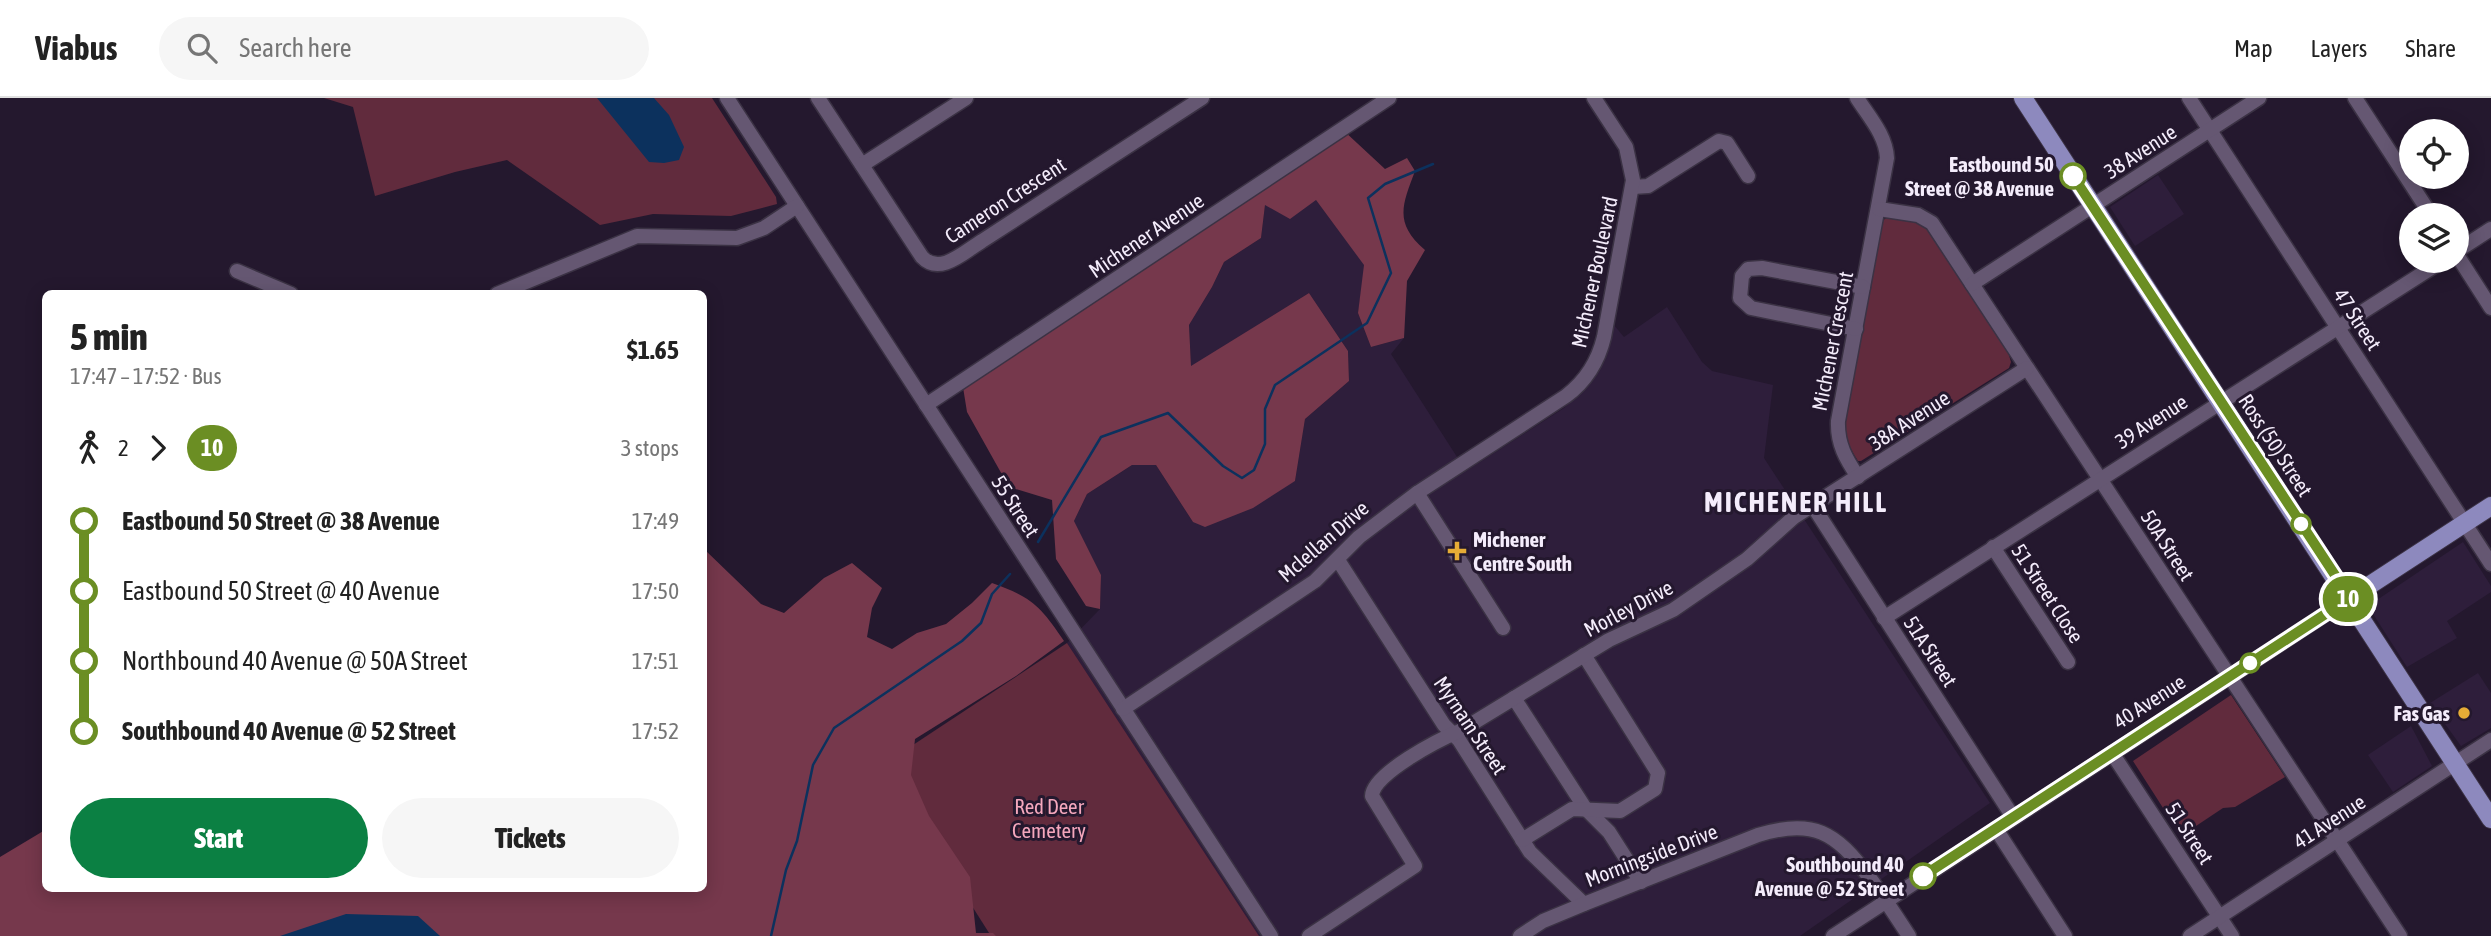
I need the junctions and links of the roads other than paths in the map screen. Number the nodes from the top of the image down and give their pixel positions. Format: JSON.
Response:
{"nodes":[{"id":1,"x":727,"y":98,"type":"edge"},
{"id":2,"x":818,"y":98,"type":"edge"},
{"id":3,"x":966,"y":98,"type":"edge"},
{"id":4,"x":1202,"y":98,"type":"edge"},
{"id":5,"x":1389,"y":98,"type":"edge"},
{"id":6,"x":1594,"y":98,"type":"edge"},
{"id":7,"x":1857,"y":98,"type":"edge"},
{"id":8,"x":2023,"y":98,"type":"edge"},
{"id":9,"x":2189,"y":98,"type":"edge"},
{"id":10,"x":2259,"y":98,"type":"edge"},
{"id":11,"x":2355,"y":98,"type":"edge"},
{"id":12,"x":2210,"y":130,"type":"junction"},
{"id":13,"x":862,"y":165,"type":"junction"},
{"id":14,"x":1748,"y":176,"type":"dead end"},
{"id":15,"x":1633,"y":187,"type":"junction"},
{"id":16,"x":2423,"y":203,"type":"edge"},
{"id":17,"x":797,"y":206,"type":"junction"},
{"id":18,"x":2093,"y":206,"type":"junction"},
{"id":19,"x":1879,"y":209,"type":"junction"},
{"id":20,"x":2491,"y":229,"type":"edge"},
{"id":21,"x":2469,"y":245,"type":"edge"},
{"id":22,"x":237,"y":271,"type":"dead end"},
{"id":23,"x":2469,"y":272,"type":"edge"},
{"id":24,"x":2423,"y":273,"type":"edge"},
{"id":25,"x":1972,"y":284,"type":"junction"},
{"id":26,"x":1863,"y":288,"type":"junction"},
{"id":27,"x":281,"y":290,"type":"edge"},
{"id":28,"x":507,"y":290,"type":"edge"},
{"id":29,"x":2491,"y":308,"type":"edge"},
{"id":30,"x":2338,"y":328,"type":"junction"},
{"id":31,"x":1856,"y":329,"type":"junction"},
{"id":32,"x":2027,"y":368,"type":"junction"},
{"id":33,"x":2221,"y":403,"type":"junction"},
{"id":34,"x":926,"y":405,"type":"junction"},
{"id":35,"x":1858,"y":477,"type":"junction"},
{"id":36,"x":2100,"y":479,"type":"junction"},
{"id":37,"x":1417,"y":493,"type":"junction"},
{"id":38,"x":1813,"y":506,"type":"junction"},
{"id":39,"x":2491,"y":506,"type":"edge"},
{"id":40,"x":2465,"y":523,"type":"junction"},
{"id":41,"x":1993,"y":547,"type":"junction"},
{"id":42,"x":1338,"y":560,"type":"junction"},
{"id":43,"x":2491,"y":564,"type":"edge"},
{"id":44,"x":2350,"y":598,"type":"junction"},
{"id":45,"x":1884,"y":618,"type":"junction"},
{"id":46,"x":1503,"y":628,"type":"dead end"},
{"id":47,"x":1584,"y":654,"type":"junction"},
{"id":48,"x":2068,"y":662,"type":"dead end"},
{"id":49,"x":2230,"y":676,"type":"junction"},
{"id":50,"x":1514,"y":698,"type":"junction"},
{"id":51,"x":1123,"y":709,"type":"junction"},
{"id":52,"x":1453,"y":734,"type":"junction"},
{"id":53,"x":2491,"y":740,"type":"edge"},
{"id":54,"x":2112,"y":752,"type":"junction"},
{"id":55,"x":2456,"y":764,"type":"junction"},
{"id":56,"x":1586,"y":808,"type":"junction"},
{"id":57,"x":2013,"y":817,"type":"junction"},
{"id":58,"x":2491,"y":819,"type":"edge"},
{"id":59,"x":1996,"y":829,"type":"junction"},
{"id":60,"x":1522,"y":840,"type":"junction"},
{"id":61,"x":2337,"y":841,"type":"junction"},
{"id":62,"x":1641,"y":882,"type":"junction"},
{"id":63,"x":1886,"y":900,"type":"junction"},
{"id":64,"x":1584,"y":904,"type":"junction"},
{"id":65,"x":2220,"y":917,"type":"junction"},
{"id":66,"x":1271,"y":936,"type":"edge"},
{"id":67,"x":1309,"y":936,"type":"edge"},
{"id":68,"x":1520,"y":936,"type":"edge"},
{"id":69,"x":1833,"y":936,"type":"edge"},
{"id":70,"x":1909,"y":936,"type":"edge"},
{"id":71,"x":2065,"y":936,"type":"edge"},
{"id":72,"x":2190,"y":936,"type":"edge"},
{"id":73,"x":2232,"y":936,"type":"edge"},
{"id":74,"x":2400,"y":936,"type":"edge"}],
"edges":[{"from":1,"to":17,"type":"street","name":"55 Street"},
{"from":2,"to":13,"type":"street","name":"Cameron Crescent"},
{"from":3,"to":13,"type":"street"},
{"from":4,"to":13,"type":"street","name":"Cameron Crescent"},
{"from":5,"to":34,"type":"street","name":"Michener Avenue"},
{"from":6,"to":15,"type":"street","name":"Michener Boulevard"},
{"from":7,"to":19,"type":"street","name":"Michener Crescent"},
{"from":8,"to":18,"type":"main road","name":"Ross (50) Street"},
{"from":9,"to":12,"type":"street","name":"47 Street"},
{"from":10,"to":12,"type":"street","name":"38 Avenue"},
{"from":11,"to":16,"type":"street"},
{"from":12,"to":18,"type":"street","name":"38 Avenue"},
{"from":12,"to":30,"type":"street","name":"47 Street"},
{"from":14,"to":15,"type":"street"},
{"from":15,"to":37,"type":"street","name":"Michener Boulevard"},
{"from":17,"to":28,"type":"street"},
{"from":17,"to":34,"type":"street","name":"55 Street"},
{"from":18,"to":25,"type":"street","name":"38 Avenue"},
{"from":18,"to":33,"type":"main road","name":"Ross (50) Street"},
{"from":19,"to":25,"type":"street","name":"50A Street"},
{"from":19,"to":26,"type":"street","name":"Michener Crescent"},
{"from":20,"to":21,"type":"street"},
{"from":22,"to":27,"type":"street"},
{"from":23,"to":29,"type":"street"},
{"from":24,"to":30,"type":"street","name":"39 Avenue"},
{"from":25,"to":32,"type":"street","name":"50A Street"},
{"from":26,"to":31,"type":"street","name":"Michener Crescent"},
{"from":26,"to":31,"type":"street"},
{"from":30,"to":33,"type":"street","name":"39 Avenue"},
{"from":30,"to":40,"type":"street","name":"47 Street"},
{"from":31,"to":35,"type":"street","name":"Michener Crescent"},
{"from":32,"to":35,"type":"street","name":"38A Avenue"},
{"from":32,"to":36,"type":"street","name":"50A Street"},
{"from":33,"to":36,"type":"street","name":"39 Avenue"},
{"from":33,"to":44,"type":"main road","name":"Ross (50) Street"},
{"from":34,"to":51,"type":"street","name":"55 Street"},
{"from":35,"to":38,"type":"street","name":"38A Avenue"},
{"from":36,"to":41,"type":"street","name":"39 Avenue"},
{"from":36,"to":49,"type":"street","name":"50A Street"},
{"from":37,"to":42,"type":"street","name":"Mclellan Drive"},
{"from":37,"to":46,"type":"street"},
{"from":38,"to":45,"type":"street","name":"51A Street"},
{"from":38,"to":47,"type":"street","name":"Morley Drive"},
{"from":39,"to":40,"type":"main road","name":"40 Avenue"},
{"from":40,"to":43,"type":"street","name":"47 Street"},
{"from":40,"to":44,"type":"main road","name":"40 Avenue"},
{"from":41,"to":45,"type":"street","name":"39 Avenue"},
{"from":41,"to":48,"type":"street","name":"51 Street Close"},
{"from":42,"to":51,"type":"street","name":"Mclellan Drive"},
{"from":42,"to":52,"type":"street","name":"Myrnam Street"},
{"from":44,"to":49,"type":"street","name":"40 Avenue"},
{"from":44,"to":55,"type":"main road","name":"Ross (50) Street"},
{"from":45,"to":57,"type":"street","name":"51A Street"},
{"from":47,"to":50,"type":"street","name":"Morley Drive"},
{"from":47,"to":56,"type":"street"},
{"from":49,"to":54,"type":"street","name":"40 Avenue"},
{"from":49,"to":61,"type":"street","name":"50A Street"},
{"from":50,"to":52,"type":"street","name":"Morley Drive"},
{"from":50,"to":56,"type":"street"},
{"from":51,"to":66,"type":"street","name":"55 Street"},
{"from":52,"to":60,"type":"street","name":"Myrnam Street"},
{"from":52,"to":67,"type":"street","name":"Morley Drive"},
{"from":53,"to":55,"type":"street","name":"41 Avenue"},
{"from":54,"to":57,"type":"street","name":"40 Avenue"},
{"from":54,"to":65,"type":"street","name":"51 Street"},
{"from":55,"to":58,"type":"main road","name":"Ross (50) Street"},
{"from":55,"to":61,"type":"street","name":"41 Avenue"},
{"from":56,"to":60,"type":"street"},
{"from":56,"to":62,"type":"street"},
{"from":57,"to":59,"type":"street","name":"40 Avenue"},
{"from":59,"to":63,"type":"street","name":"40 Avenue"},
{"from":59,"to":71,"type":"street"},
{"from":60,"to":64,"type":"street","name":"Myrnam Street"},
{"from":61,"to":65,"type":"street","name":"41 Avenue"},
{"from":61,"to":74,"type":"street","name":"50A Street"},
{"from":62,"to":63,"type":"street","name":"Morningside Drive"},
{"from":62,"to":64,"type":"street","name":"Morningside Drive"},
{"from":63,"to":69,"type":"street","name":"40 Avenue"},
{"from":63,"to":70,"type":"street"},
{"from":64,"to":68,"type":"street","name":"Morningside Drive"},
{"from":65,"to":72,"type":"street","name":"41 Avenue"},
{"from":65,"to":73,"type":"street","name":"51 Street"}]}
